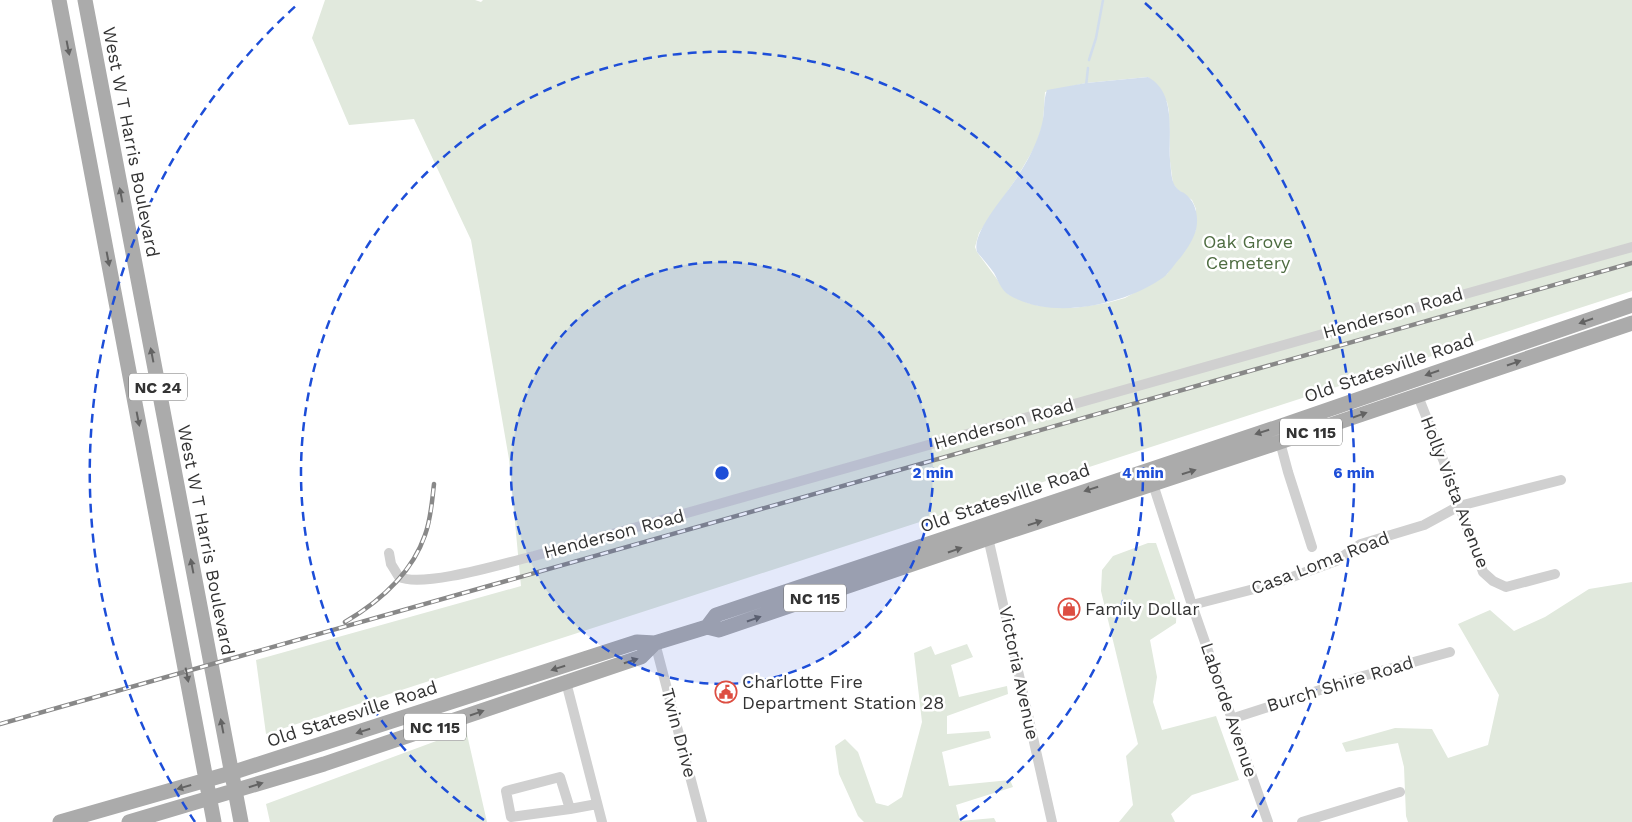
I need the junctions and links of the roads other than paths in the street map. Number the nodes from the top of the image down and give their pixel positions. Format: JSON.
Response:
{"nodes":[{"id":1,"x":59,"y":0,"type":"edge"},
{"id":2,"x":85,"y":0,"type":"edge"},
{"id":3,"x":1632,"y":247,"type":"edge"},
{"id":4,"x":1632,"y":305,"type":"edge"},
{"id":5,"x":1632,"y":323,"type":"edge"},
{"id":6,"x":1418,"y":396,"type":"junction"},
{"id":7,"x":1280,"y":442,"type":"junction"},
{"id":8,"x":1561,"y":480,"type":"dead end"},
{"id":9,"x":1153,"y":484,"type":"junction"},
{"id":10,"x":1459,"y":506,"type":"junction"},
{"id":11,"x":987,"y":531,"type":"junction"},
{"id":12,"x":1312,"y":547,"type":"dead end"},
{"id":13,"x":389,"y":553,"type":"dead end"},
{"id":14,"x":1555,"y":574,"type":"dead end"},
{"id":15,"x":1192,"y":604,"type":"junction"},
{"id":16,"x":655,"y":643,"type":"junction"},
{"id":17,"x":1450,"y":652,"type":"dead end"},
{"id":18,"x":566,"y":682,"type":"junction"},
{"id":19,"x":1231,"y":718,"type":"junction"},
{"id":20,"x":231,"y":774,"type":"junction"},
{"id":21,"x":206,"y":781,"type":"junction"},
{"id":22,"x":235,"y":791,"type":"junction"},
{"id":23,"x":1400,"y":792,"type":"dead end"},
{"id":24,"x":209,"y":799,"type":"junction"},
{"id":25,"x":598,"y":804,"type":"junction"},
{"id":26,"x":570,"y":809,"type":"junction"},
{"id":27,"x":97,"y":812,"type":"junction"},
{"id":28,"x":60,"y":822,"type":"edge"},
{"id":29,"x":78,"y":822,"type":"edge"},
{"id":30,"x":129,"y":822,"type":"edge"},
{"id":31,"x":214,"y":822,"type":"edge"},
{"id":32,"x":240,"y":822,"type":"edge"},
{"id":33,"x":602,"y":822,"type":"edge"},
{"id":34,"x":702,"y":822,"type":"edge"},
{"id":35,"x":1052,"y":822,"type":"edge"},
{"id":36,"x":1268,"y":822,"type":"edge"},
{"id":37,"x":1302,"y":822,"type":"edge"}],
"edges":[{"from":1,"to":21,"type":"main road","number":"NC 24","one_way":true},
{"from":20,"to":2,"type":"main road","name":"West W T Harris Boulevard","number":"NC 24","one_way":true},
{"from":3,"to":13,"type":"street","name":"Henderson Road"},
{"from":4,"to":11,"type":"main road","name":"Old Statesville Road","number":"NC 115","one_way":true},
{"from":6,"to":5,"type":"main road","name":"Old Statesville Road","number":"NC 115","one_way":true},
{"from":7,"to":6,"type":"main road","name":"Old Statesville Road","number":"NC 115","one_way":true},
{"from":6,"to":10,"type":"street","name":"Holly Vista Avenue"},
{"from":9,"to":7,"type":"main road","name":"Old Statesville Road","number":"NC 115","one_way":true},
{"from":7,"to":12,"type":"street"},
{"from":8,"to":10,"type":"street","name":"Casa Loma Road"},
{"from":11,"to":9,"type":"main road","name":"Old Statesville Road","number":"NC 115","one_way":true},
{"from":9,"to":15,"type":"street","name":"Laborde Avenue"},
{"from":10,"to":14,"type":"street","name":"Holly Vista Avenue"},
{"from":10,"to":15,"type":"street","name":"Casa Loma Road"},
{"from":11,"to":16,"type":"main road","name":"Old Statesville Road","number":"NC 115"},
{"from":11,"to":35,"type":"street","name":"Victoria Avenue"},
{"from":15,"to":19,"type":"street","name":"Laborde Avenue"},
{"from":18,"to":16,"type":"main road","name":"Old Statesville Road","number":"NC 115","one_way":true},
{"from":16,"to":20,"type":"main road","name":"Old Statesville Road","number":"NC 115","one_way":true},
{"from":16,"to":34,"type":"street","name":"Twin Drive"},
{"from":17,"to":19,"type":"street","name":"Burch Shire Road"},
{"from":22,"to":18,"type":"main road","name":"Old Statesville Road","number":"NC 115","one_way":true},
{"from":18,"to":25,"type":"street"},
{"from":19,"to":36,"type":"street","name":"Laborde Avenue"},
{"from":20,"to":21,"type":"main road","name":"Old Statesville Road","number":"NC 115"},
{"from":20,"to":22,"type":"main road","name":"West W T Harris Boulevard","number":"NC 24"},
{"from":21,"to":24,"type":"main road","number":"NC 24"},
{"from":21,"to":27,"type":"main road","name":"Old Statesville Road","number":"NC 115","one_way":true},
{"from":22,"to":24,"type":"main road","name":"Old Statesville Road","number":"NC 115"},
{"from":22,"to":32,"type":"main road","name":"West W T Harris Boulevard","number":"NC 24"},
{"from":23,"to":37,"type":"street"},
{"from":24,"to":30,"type":"main road","name":"Old Statesville Road","number":"NC 115"},
{"from":24,"to":31,"type":"main road","number":"NC 24"},
{"from":25,"to":26,"type":"street"},
{"from":25,"to":33,"type":"street"},
{"from":26,"to":26,"type":"street"},
{"from":27,"to":28,"type":"main road","name":"Old Statesville Road","number":"NC 115"},
{"from":27,"to":29,"type":"main road"}]}
